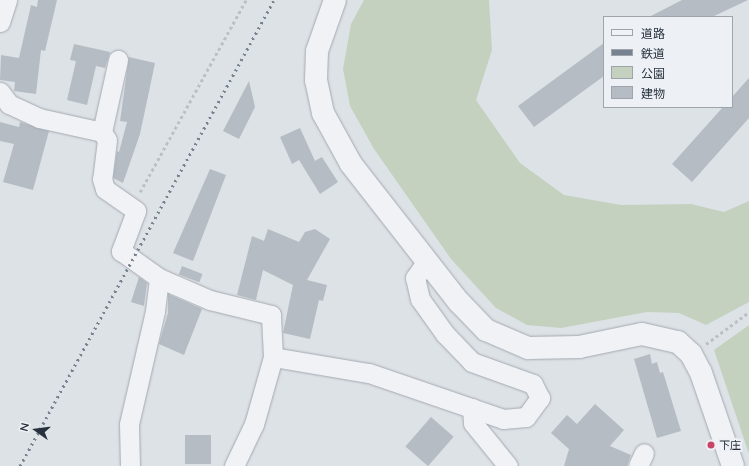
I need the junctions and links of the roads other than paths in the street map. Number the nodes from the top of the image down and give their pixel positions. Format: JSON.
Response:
{"nodes":[{"id":1,"x":7,"y":0,"type":"edge"},
{"id":2,"x":335,"y":0,"type":"edge"},
{"id":3,"x":0,"y":22,"type":"edge"},
{"id":4,"x":118,"y":60,"type":"dead end"},
{"id":5,"x":0,"y":92,"type":"edge"},
{"id":6,"x":102,"y":132,"type":"junction"},
{"id":7,"x":427,"y":260,"type":"junction"},
{"id":8,"x":159,"y":278,"type":"junction"},
{"id":9,"x":272,"y":357,"type":"junction"},
{"id":10,"x":472,"y":408,"type":"junction"},
{"id":11,"x":130,"y":466,"type":"edge"},
{"id":12,"x":234,"y":466,"type":"edge"},
{"id":13,"x":508,"y":466,"type":"edge"},
{"id":14,"x":733,"y":466,"type":"edge"}],
"edges":[{"from":1,"to":3,"type":"street"},
{"from":2,"to":7,"type":"street"},
{"from":4,"to":6,"type":"street"},
{"from":5,"to":6,"type":"street"},
{"from":6,"to":8,"type":"street"},
{"from":7,"to":10,"type":"street"},
{"from":7,"to":14,"type":"street"},
{"from":8,"to":9,"type":"street"},
{"from":8,"to":11,"type":"street"},
{"from":9,"to":10,"type":"street"},
{"from":9,"to":12,"type":"street"},
{"from":10,"to":13,"type":"street"}]}
